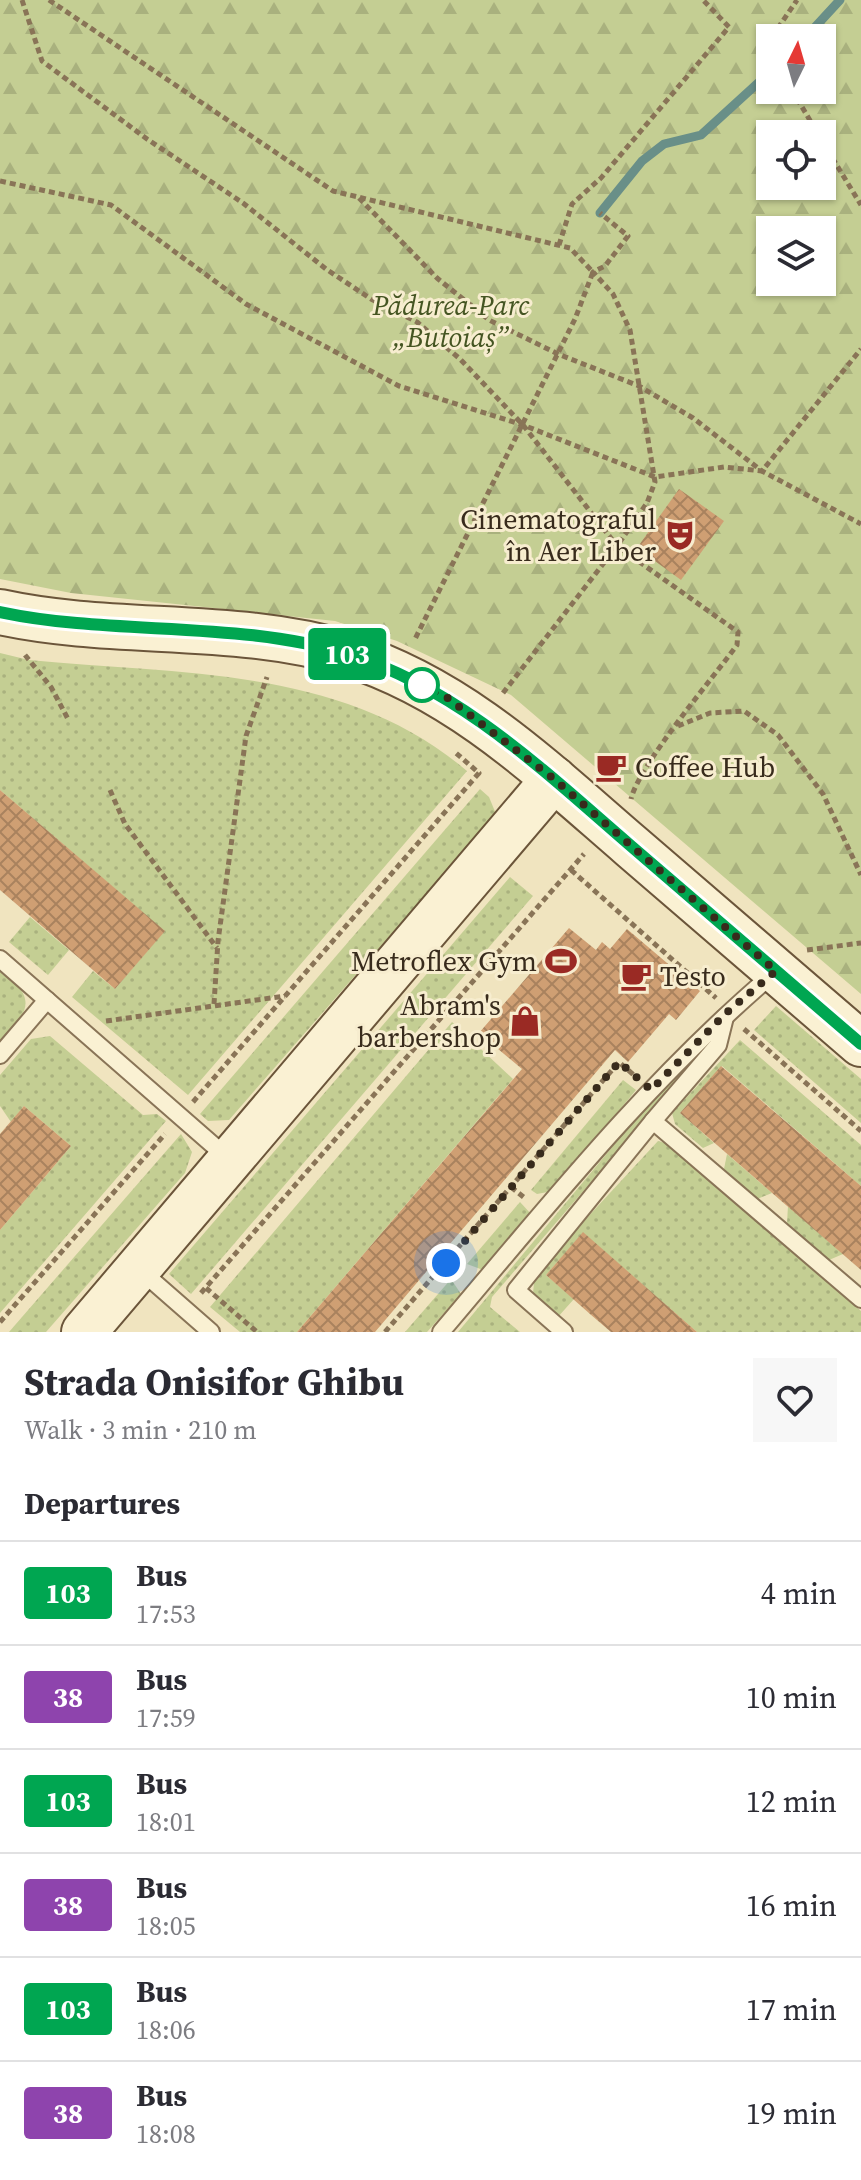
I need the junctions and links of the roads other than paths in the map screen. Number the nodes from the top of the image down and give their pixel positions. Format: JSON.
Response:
{"nodes":[{"id":1,"x":6,"y":632,"type":"edge"},
{"id":2,"x":554,"y":779,"type":"junction"},
{"id":3,"x":0,"y":959,"type":"edge"},
{"id":4,"x":776,"y":971,"type":"junction"},
{"id":5,"x":47,"y":1000,"type":"junction"},
{"id":6,"x":726,"y":1013,"type":"junction"},
{"id":7,"x":861,"y":1044,"type":"edge"},
{"id":8,"x":0,"y":1055,"type":"edge"},
{"id":9,"x":653,"y":1121,"type":"junction"},
{"id":10,"x":230,"y":1160,"type":"junction"},
{"id":11,"x":138,"y":1268,"type":"junction"},
{"id":12,"x":861,"y":1299,"type":"edge"},
{"id":13,"x":84,"y":1332,"type":"edge"},
{"id":14,"x":211,"y":1332,"type":"edge"},
{"id":15,"x":441,"y":1332,"type":"edge"},
{"id":16,"x":564,"y":1332,"type":"edge"}],
"edges":[{"from":1,"to":2,"type":"main road"},
{"from":2,"to":4,"type":"main road"},
{"from":2,"to":10,"type":"main road"},
{"from":3,"to":5,"type":"lane"},
{"from":4,"to":6,"type":"lane"},
{"from":4,"to":7,"type":"main road"},
{"from":5,"to":8,"type":"lane"},
{"from":5,"to":10,"type":"lane"},
{"from":6,"to":9,"type":"lane"},
{"from":6,"to":15,"type":"lane"},
{"from":9,"to":12,"type":"lane"},
{"from":9,"to":16,"type":"lane"},
{"from":10,"to":11,"type":"main road"},
{"from":11,"to":13,"type":"main road"},
{"from":11,"to":14,"type":"lane"}]}
